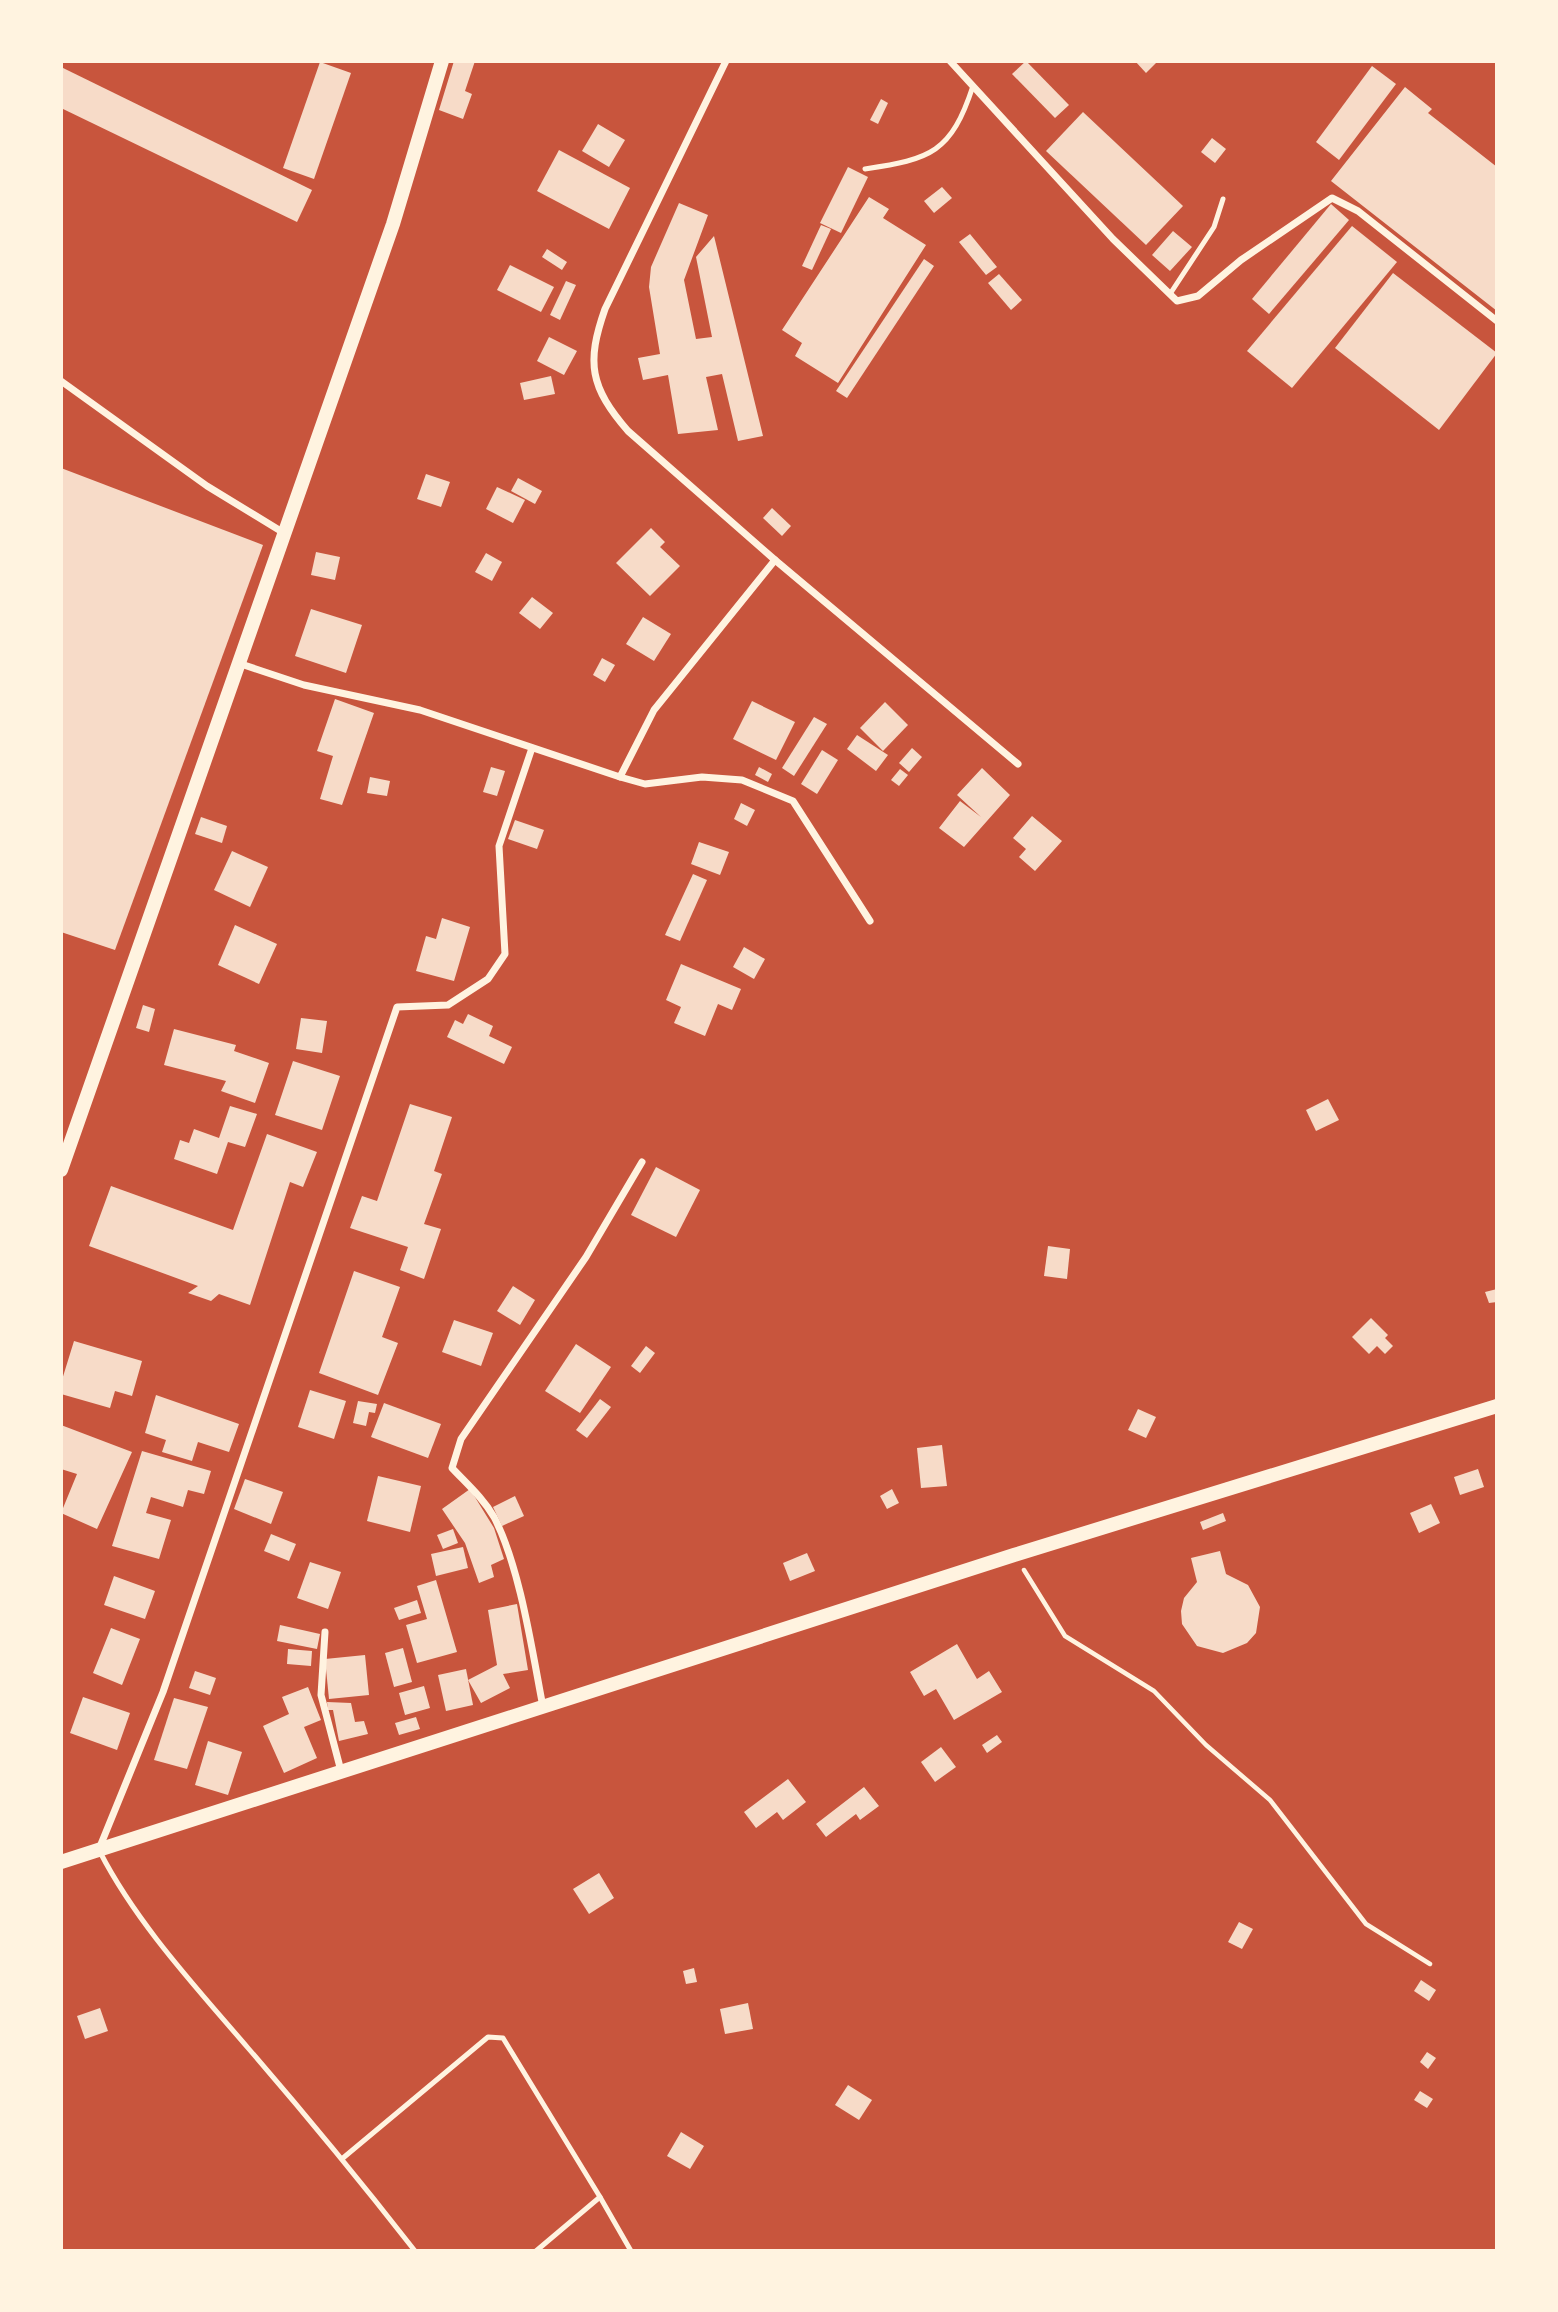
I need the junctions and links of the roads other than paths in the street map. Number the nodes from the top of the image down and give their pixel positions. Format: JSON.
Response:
{"nodes":[{"id":1,"x":442,"y":61,"type":"edge"},
{"id":2,"x":726,"y":61,"type":"edge"},
{"id":3,"x":950,"y":61,"type":"edge"},
{"id":4,"x":973,"y":86,"type":"junction"},
{"id":5,"x":865,"y":169,"type":"dead end"},
{"id":6,"x":1223,"y":199,"type":"dead end"},
{"id":7,"x":1170,"y":294,"type":"junction"},
{"id":8,"x":1497,"y":321,"type":"edge"},
{"id":9,"x":61,"y":381,"type":"edge"},
{"id":10,"x":284,"y":533,"type":"junction"},
{"id":11,"x":775,"y":560,"type":"junction"},
{"id":12,"x":238,"y":663,"type":"junction"},
{"id":13,"x":532,"y":748,"type":"junction"},
{"id":14,"x":1018,"y":764,"type":"dead end"},
{"id":15,"x":620,"y":777,"type":"junction"},
{"id":16,"x":870,"y":921,"type":"dead end"},
{"id":17,"x":642,"y":1162,"type":"dead end"},
{"id":18,"x":61,"y":1170,"type":"edge"},
{"id":19,"x":1497,"y":1406,"type":"edge"},
{"id":20,"x":325,"y":1632,"type":"dead end"},
{"id":21,"x":543,"y":1707,"type":"junction"},
{"id":22,"x":341,"y":1771,"type":"junction"},
{"id":23,"x":99,"y":1850,"type":"junction"},
{"id":24,"x":61,"y":1862,"type":"edge"},
{"id":25,"x":343,"y":2158,"type":"junction"},
{"id":26,"x":600,"y":2197,"type":"junction"},
{"id":27,"x":415,"y":2251,"type":"edge"},
{"id":28,"x":536,"y":2251,"type":"edge"},
{"id":29,"x":632,"y":2251,"type":"edge"}],
"edges":[{"from":1,"to":10,"type":"main road"},
{"from":2,"to":11,"type":"street"},
{"from":3,"to":4,"type":"street"},
{"from":4,"to":5,"type":"lane"},
{"from":4,"to":7,"type":"street"},
{"from":6,"to":7,"type":"lane"},
{"from":7,"to":8,"type":"street"},
{"from":9,"to":10,"type":"street"},
{"from":10,"to":12,"type":"main road"},
{"from":11,"to":14,"type":"street"},
{"from":11,"to":15,"type":"street"},
{"from":12,"to":13,"type":"street"},
{"from":12,"to":18,"type":"main road"},
{"from":13,"to":15,"type":"street"},
{"from":13,"to":23,"type":"street"},
{"from":15,"to":16,"type":"street"},
{"from":17,"to":21,"type":"street"},
{"from":19,"to":21,"type":"main road"},
{"from":20,"to":22,"type":"street"},
{"from":21,"to":22,"type":"main road"},
{"from":22,"to":23,"type":"main road"},
{"from":23,"to":24,"type":"main road"},
{"from":23,"to":25,"type":"lane"},
{"from":25,"to":26,"type":"lane"},
{"from":25,"to":27,"type":"lane"},
{"from":26,"to":28,"type":"lane"},
{"from":26,"to":29,"type":"lane"}]}
